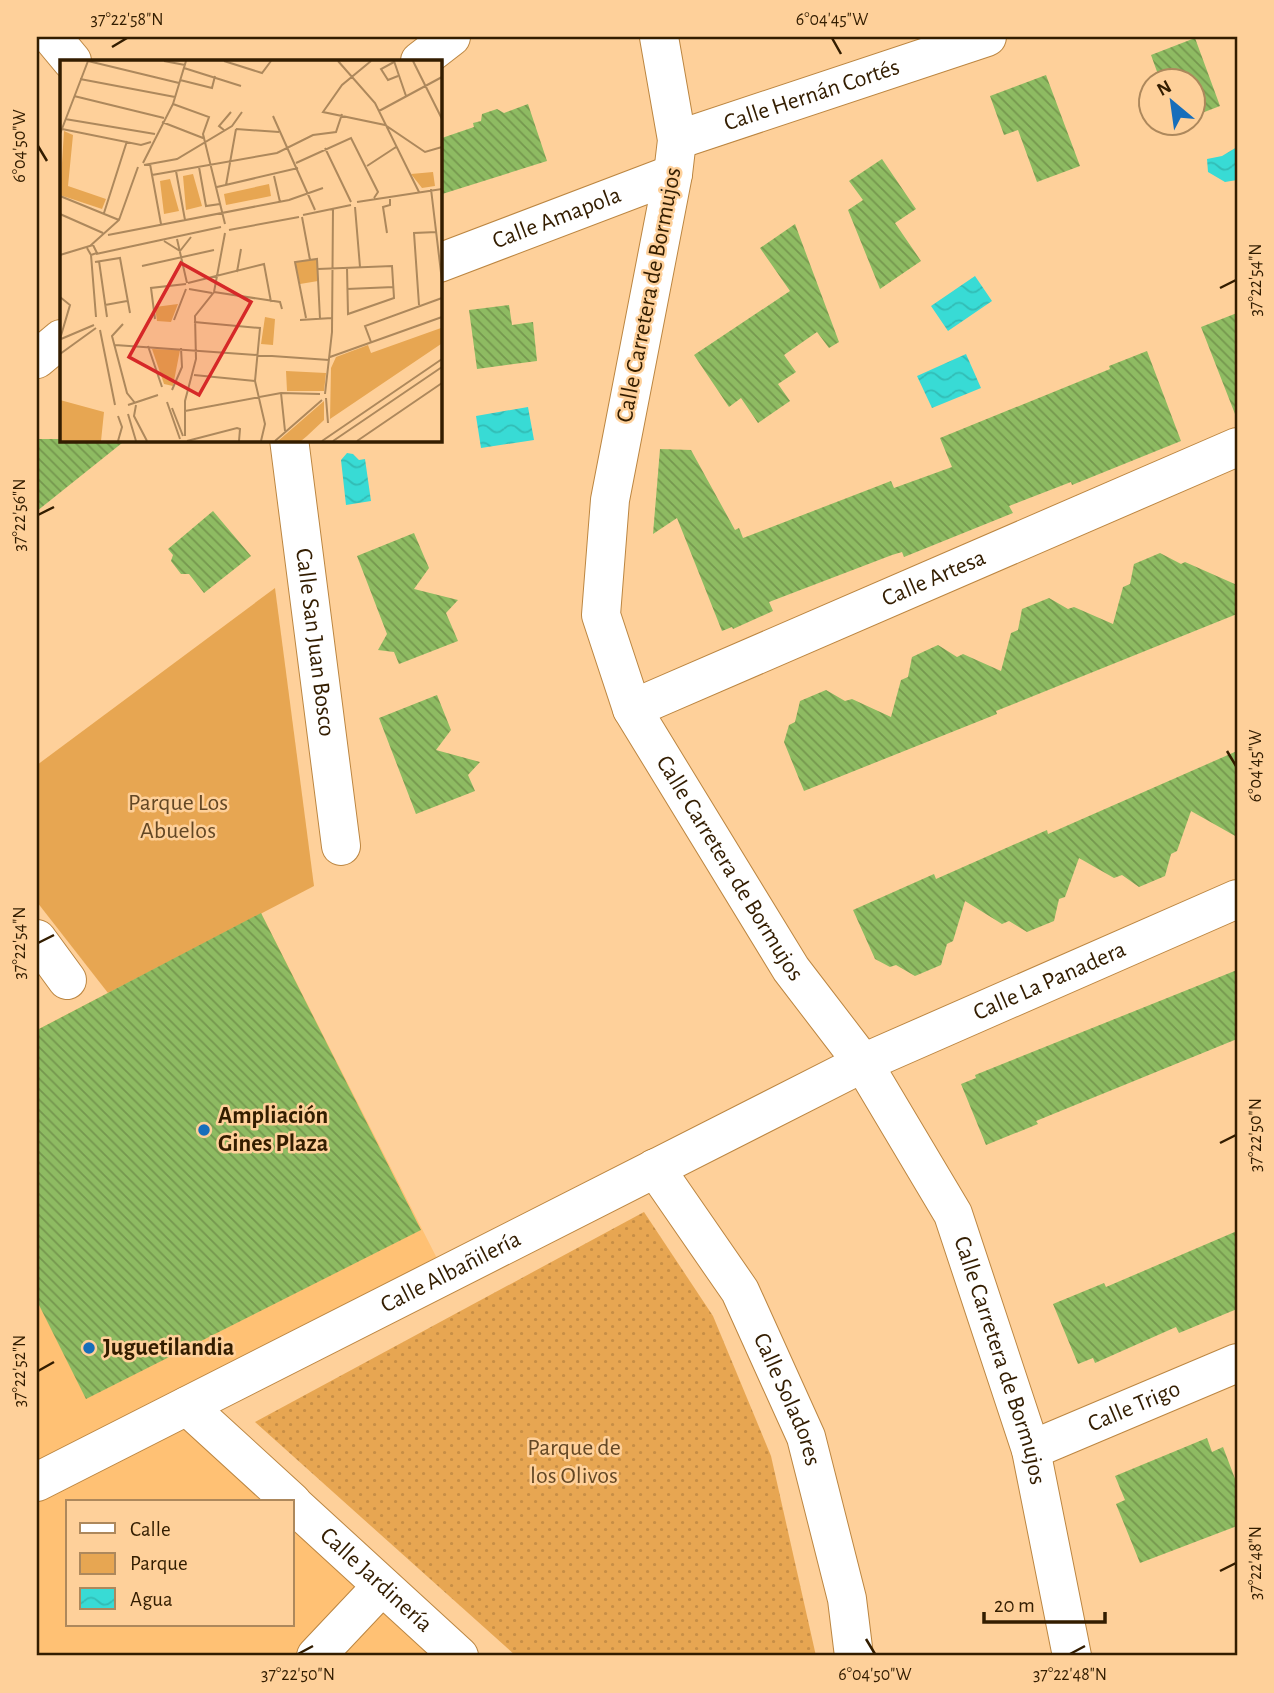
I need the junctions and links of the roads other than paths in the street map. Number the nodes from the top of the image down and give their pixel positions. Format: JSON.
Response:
{"nodes":[{"id":1,"x":52,"y":37,"type":"edge"},
{"id":2,"x":451,"y":37,"type":"edge"},
{"id":3,"x":659,"y":37,"type":"edge"},
{"id":4,"x":988,"y":37,"type":"edge"},
{"id":5,"x":71,"y":60,"type":"edge"},
{"id":6,"x":421,"y":60,"type":"edge"},
{"id":7,"x":675,"y":157,"type":"junction"},
{"id":8,"x":441,"y":262,"type":"edge"},
{"id":9,"x":60,"y":340,"type":"edge"},
{"id":10,"x":37,"y":359,"type":"edge"},
{"id":11,"x":289,"y":441,"type":"edge"},
{"id":12,"x":1237,"y":447,"type":"edge"},
{"id":13,"x":632,"y":709,"type":"junction"},
{"id":14,"x":341,"y":846,"type":"dead end"},
{"id":15,"x":1237,"y":900,"type":"edge"},
{"id":16,"x":37,"y":939,"type":"edge"},
{"id":17,"x":67,"y":980,"type":"dead end"},
{"id":18,"x":863,"y":1063,"type":"junction"},
{"id":19,"x":655,"y":1168,"type":"junction"},
{"id":20,"x":1237,"y":1363,"type":"edge"},
{"id":21,"x":187,"y":1406,"type":"junction"},
{"id":22,"x":1031,"y":1450,"type":"junction"},
{"id":23,"x":37,"y":1482,"type":"edge"},
{"id":24,"x":289,"y":1500,"type":"edge"},
{"id":25,"x":294,"y":1505,"type":"edge"},
{"id":26,"x":382,"y":1586,"type":"junction"},
{"id":27,"x":316,"y":1656,"type":"edge"},
{"id":28,"x":459,"y":1656,"type":"edge"},
{"id":29,"x":854,"y":1656,"type":"edge"},
{"id":30,"x":1072,"y":1656,"type":"edge"}],
"edges":[{"from":1,"to":5,"type":"street"},
{"from":2,"to":6,"type":"street"},
{"from":3,"to":7,"type":"street","name":"Calle Carretera de Bormujos"},
{"from":4,"to":7,"type":"street","name":"Calle Hernán Cortés"},
{"from":7,"to":8,"type":"street","name":"Calle Amapola"},
{"from":7,"to":13,"type":"street","name":"Calle Carretera de Bormujos"},
{"from":9,"to":10,"type":"street"},
{"from":11,"to":14,"type":"street","name":"Calle San Juan Bosco"},
{"from":12,"to":13,"type":"street","name":"Calle Artesa"},
{"from":13,"to":18,"type":"street","name":"Calle Carretera de Bormujos"},
{"from":15,"to":18,"type":"street","name":"Calle La Panadera"},
{"from":16,"to":17,"type":"street"},
{"from":18,"to":19,"type":"street","name":"Calle Albañilería"},
{"from":18,"to":22,"type":"street","name":"Calle Carretera de Bormujos"},
{"from":19,"to":21,"type":"street","name":"Calle Albañilería"},
{"from":19,"to":29,"type":"street","name":"Calle Soladores"},
{"from":20,"to":22,"type":"street","name":"Calle Trigo"},
{"from":21,"to":23,"type":"street","name":"Calle Albañilería"},
{"from":21,"to":24,"type":"street","name":"Calle Jardinería"},
{"from":22,"to":30,"type":"street","name":"Calle Carretera de Bormujos"},
{"from":25,"to":26,"type":"street","name":"Calle Jardinería"},
{"from":26,"to":27,"type":"street"},
{"from":26,"to":28,"type":"street","name":"Calle Jardinería"}]}
